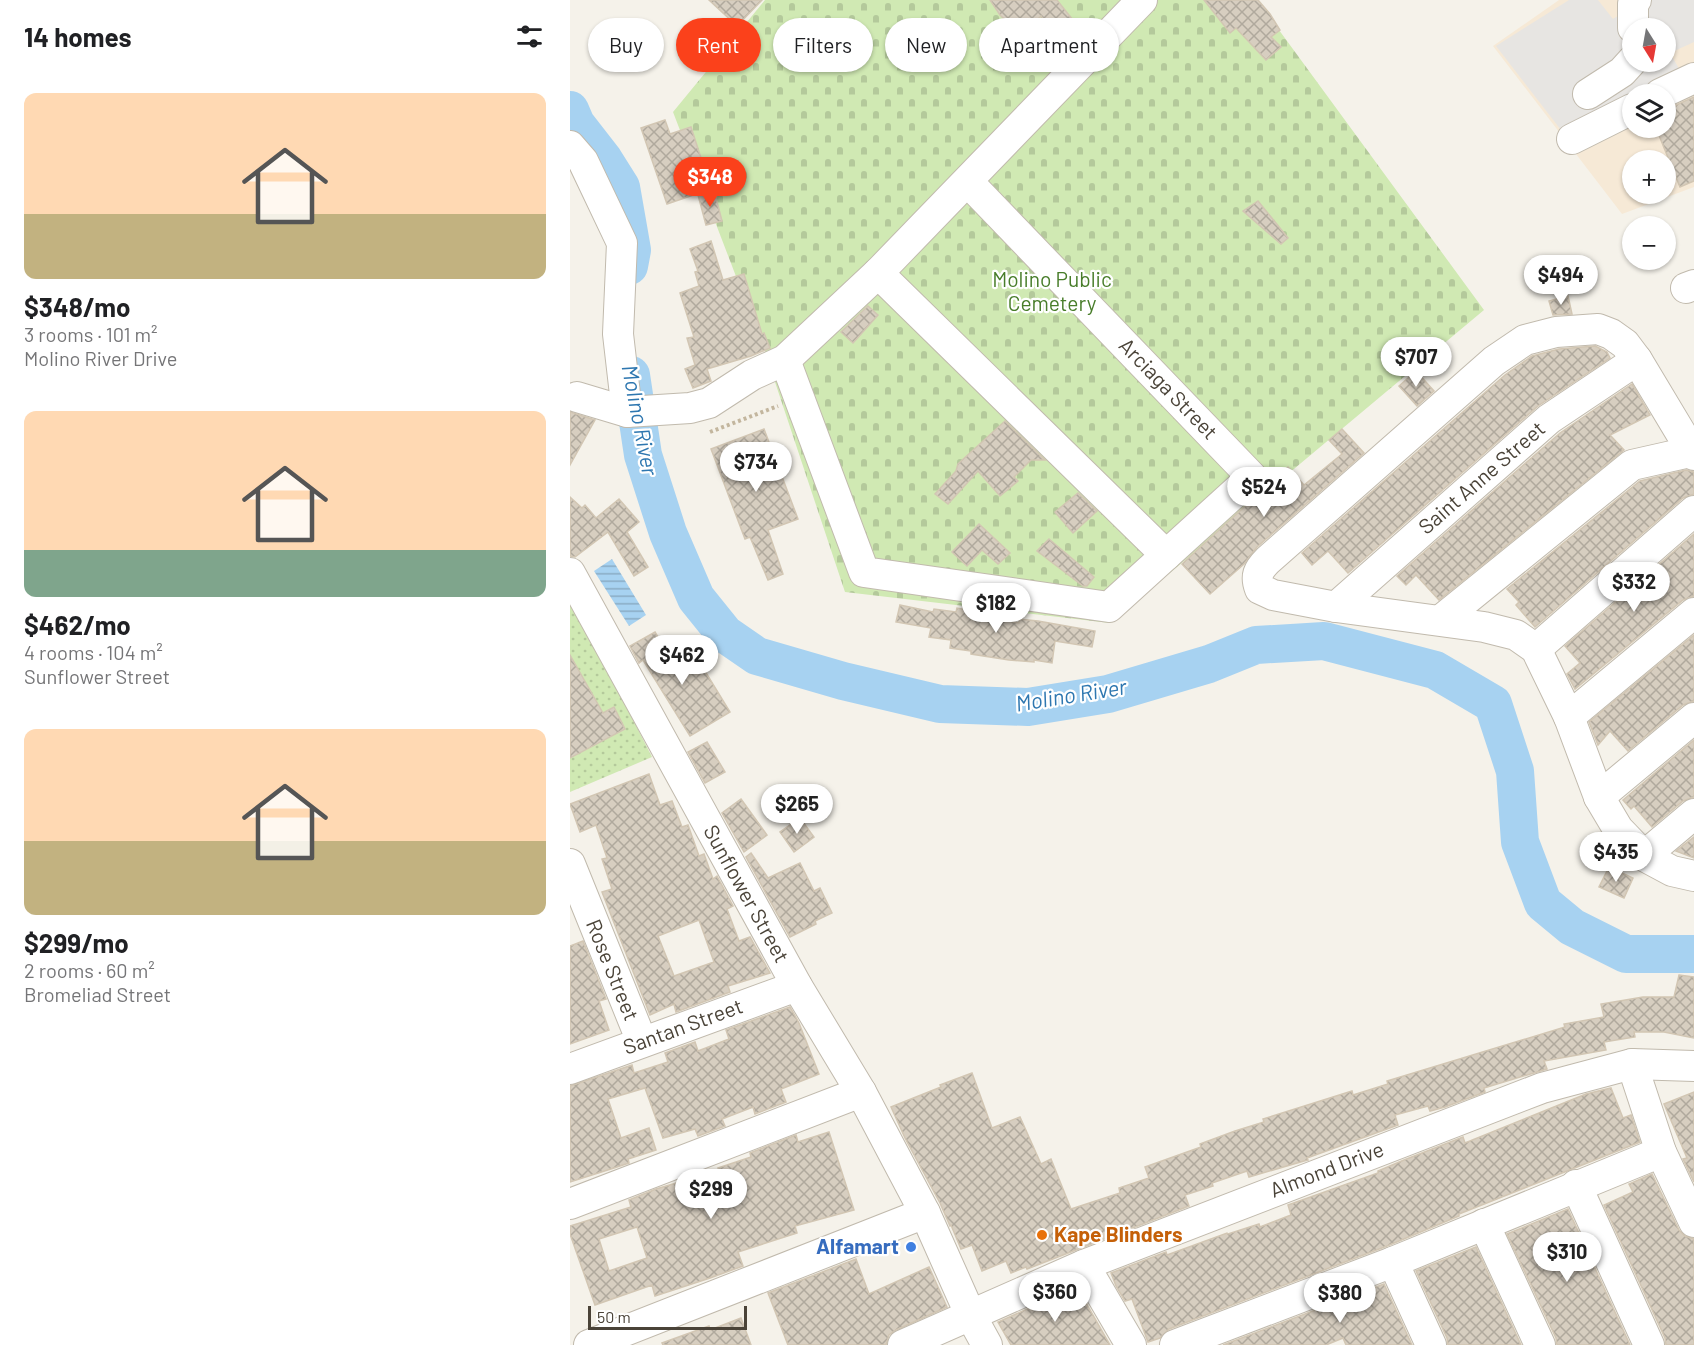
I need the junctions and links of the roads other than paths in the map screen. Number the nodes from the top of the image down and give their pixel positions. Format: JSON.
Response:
{"nodes":[{"id":1,"x":1142,"y":0,"type":"edge"},
{"id":2,"x":1636,"y":0,"type":"edge"},
{"id":3,"x":1633,"y":18,"type":"edge"},
{"id":4,"x":1622,"y":72,"type":"edge"},
{"id":5,"x":1694,"y":78,"type":"edge"},
{"id":6,"x":1676,"y":86,"type":"edge"},
{"id":7,"x":1588,"y":94,"type":"dead end"},
{"id":8,"x":1622,"y":114,"type":"edge"},
{"id":9,"x":1572,"y":139,"type":"dead end"},
{"id":10,"x":570,"y":146,"type":"edge"},
{"id":11,"x":968,"y":182,"type":"junction"},
{"id":12,"x":878,"y":273,"type":"junction"},
{"id":13,"x":784,"y":360,"type":"junction"},
{"id":14,"x":1637,"y":360,"type":"junction"},
{"id":15,"x":578,"y":397,"type":"dead end"},
{"id":16,"x":627,"y":412,"type":"junction"},
{"id":17,"x":1693,"y":453,"type":"edge"},
{"id":18,"x":1694,"y":511,"type":"edge"},
{"id":19,"x":1166,"y":555,"type":"junction"},
{"id":20,"x":570,"y":573,"type":"edge"},
{"id":21,"x":1336,"y":607,"type":"junction"},
{"id":22,"x":1694,"y":613,"type":"edge"},
{"id":23,"x":1441,"y":620,"type":"junction"},
{"id":24,"x":1536,"y":649,"type":"junction"},
{"id":25,"x":1569,"y":717,"type":"junction"},
{"id":26,"x":1694,"y":718,"type":"edge"},
{"id":27,"x":1599,"y":797,"type":"junction"},
{"id":28,"x":1694,"y":814,"type":"edge"},
{"id":29,"x":1644,"y":856,"type":"junction"},
{"id":30,"x":570,"y":864,"type":"edge"},
{"id":31,"x":1694,"y":876,"type":"edge"},
{"id":32,"x":797,"y":986,"type":"junction"},
{"id":33,"x":642,"y":1042,"type":"junction"},
{"id":34,"x":1632,"y":1064,"type":"junction"},
{"id":35,"x":1694,"y":1066,"type":"edge"},
{"id":36,"x":570,"y":1070,"type":"edge"},
{"id":37,"x":861,"y":1092,"type":"junction"},
{"id":38,"x":1661,"y":1152,"type":"junction"},
{"id":39,"x":1576,"y":1185,"type":"junction"},
{"id":40,"x":570,"y":1204,"type":"edge"},
{"id":41,"x":925,"y":1213,"type":"junction"},
{"id":42,"x":1694,"y":1221,"type":"edge"},
{"id":43,"x":1484,"y":1224,"type":"junction"},
{"id":44,"x":1393,"y":1262,"type":"junction"},
{"id":45,"x":1084,"y":1265,"type":"junction"},
{"id":46,"x":970,"y":1314,"type":"junction"},
{"id":47,"x":589,"y":1345,"type":"edge"},
{"id":48,"x":903,"y":1345,"type":"edge"},
{"id":49,"x":987,"y":1345,"type":"edge"},
{"id":50,"x":1131,"y":1345,"type":"edge"},
{"id":51,"x":1175,"y":1345,"type":"edge"},
{"id":52,"x":1431,"y":1345,"type":"edge"},
{"id":53,"x":1540,"y":1345,"type":"edge"},
{"id":54,"x":1648,"y":1345,"type":"edge"}],
"edges":[{"from":1,"to":11,"type":"street"},
{"from":2,"to":3,"type":"street"},
{"from":4,"to":7,"type":"street"},
{"from":5,"to":6,"type":"street"},
{"from":8,"to":9,"type":"street"},
{"from":10,"to":16,"type":"street"},
{"from":11,"to":12,"type":"street"},
{"from":11,"to":19,"type":"street","name":"Arciaga Street"},
{"from":12,"to":13,"type":"street"},
{"from":12,"to":19,"type":"street"},
{"from":13,"to":16,"type":"street"},
{"from":13,"to":19,"type":"street","name":"Arciaga Street"},
{"from":14,"to":17,"type":"street"},
{"from":14,"to":21,"type":"street","name":"Saint Anne Street"},
{"from":14,"to":21,"type":"street"},
{"from":15,"to":16,"type":"street"},
{"from":17,"to":23,"type":"street"},
{"from":18,"to":24,"type":"street"},
{"from":20,"to":32,"type":"street","name":"Sunflower Street"},
{"from":21,"to":23,"type":"street"},
{"from":22,"to":25,"type":"street"},
{"from":23,"to":24,"type":"street"},
{"from":24,"to":25,"type":"street"},
{"from":25,"to":27,"type":"street"},
{"from":26,"to":27,"type":"street"},
{"from":27,"to":29,"type":"street"},
{"from":28,"to":29,"type":"street"},
{"from":29,"to":31,"type":"street"},
{"from":30,"to":33,"type":"street","name":"Rose Street"},
{"from":32,"to":33,"type":"street","name":"Santan Street"},
{"from":32,"to":37,"type":"street","name":"Sunflower Street"},
{"from":33,"to":36,"type":"street","name":"Santan Street"},
{"from":34,"to":35,"type":"street","name":"Almond Drive"},
{"from":34,"to":38,"type":"street"},
{"from":34,"to":45,"type":"street","name":"Almond Drive"},
{"from":37,"to":40,"type":"street"},
{"from":37,"to":41,"type":"street","name":"Sunflower Street"},
{"from":38,"to":39,"type":"street"},
{"from":38,"to":42,"type":"street"},
{"from":39,"to":43,"type":"street"},
{"from":39,"to":54,"type":"street"},
{"from":41,"to":46,"type":"street","name":"Sunflower Street"},
{"from":41,"to":47,"type":"street"},
{"from":43,"to":44,"type":"street"},
{"from":43,"to":53,"type":"street"},
{"from":44,"to":51,"type":"street"},
{"from":44,"to":52,"type":"street"},
{"from":45,"to":46,"type":"street","name":"Almond Drive"},
{"from":45,"to":50,"type":"street"},
{"from":46,"to":48,"type":"street","name":"Almond Drive"},
{"from":46,"to":49,"type":"street","name":"Sunflower Street"}]}
